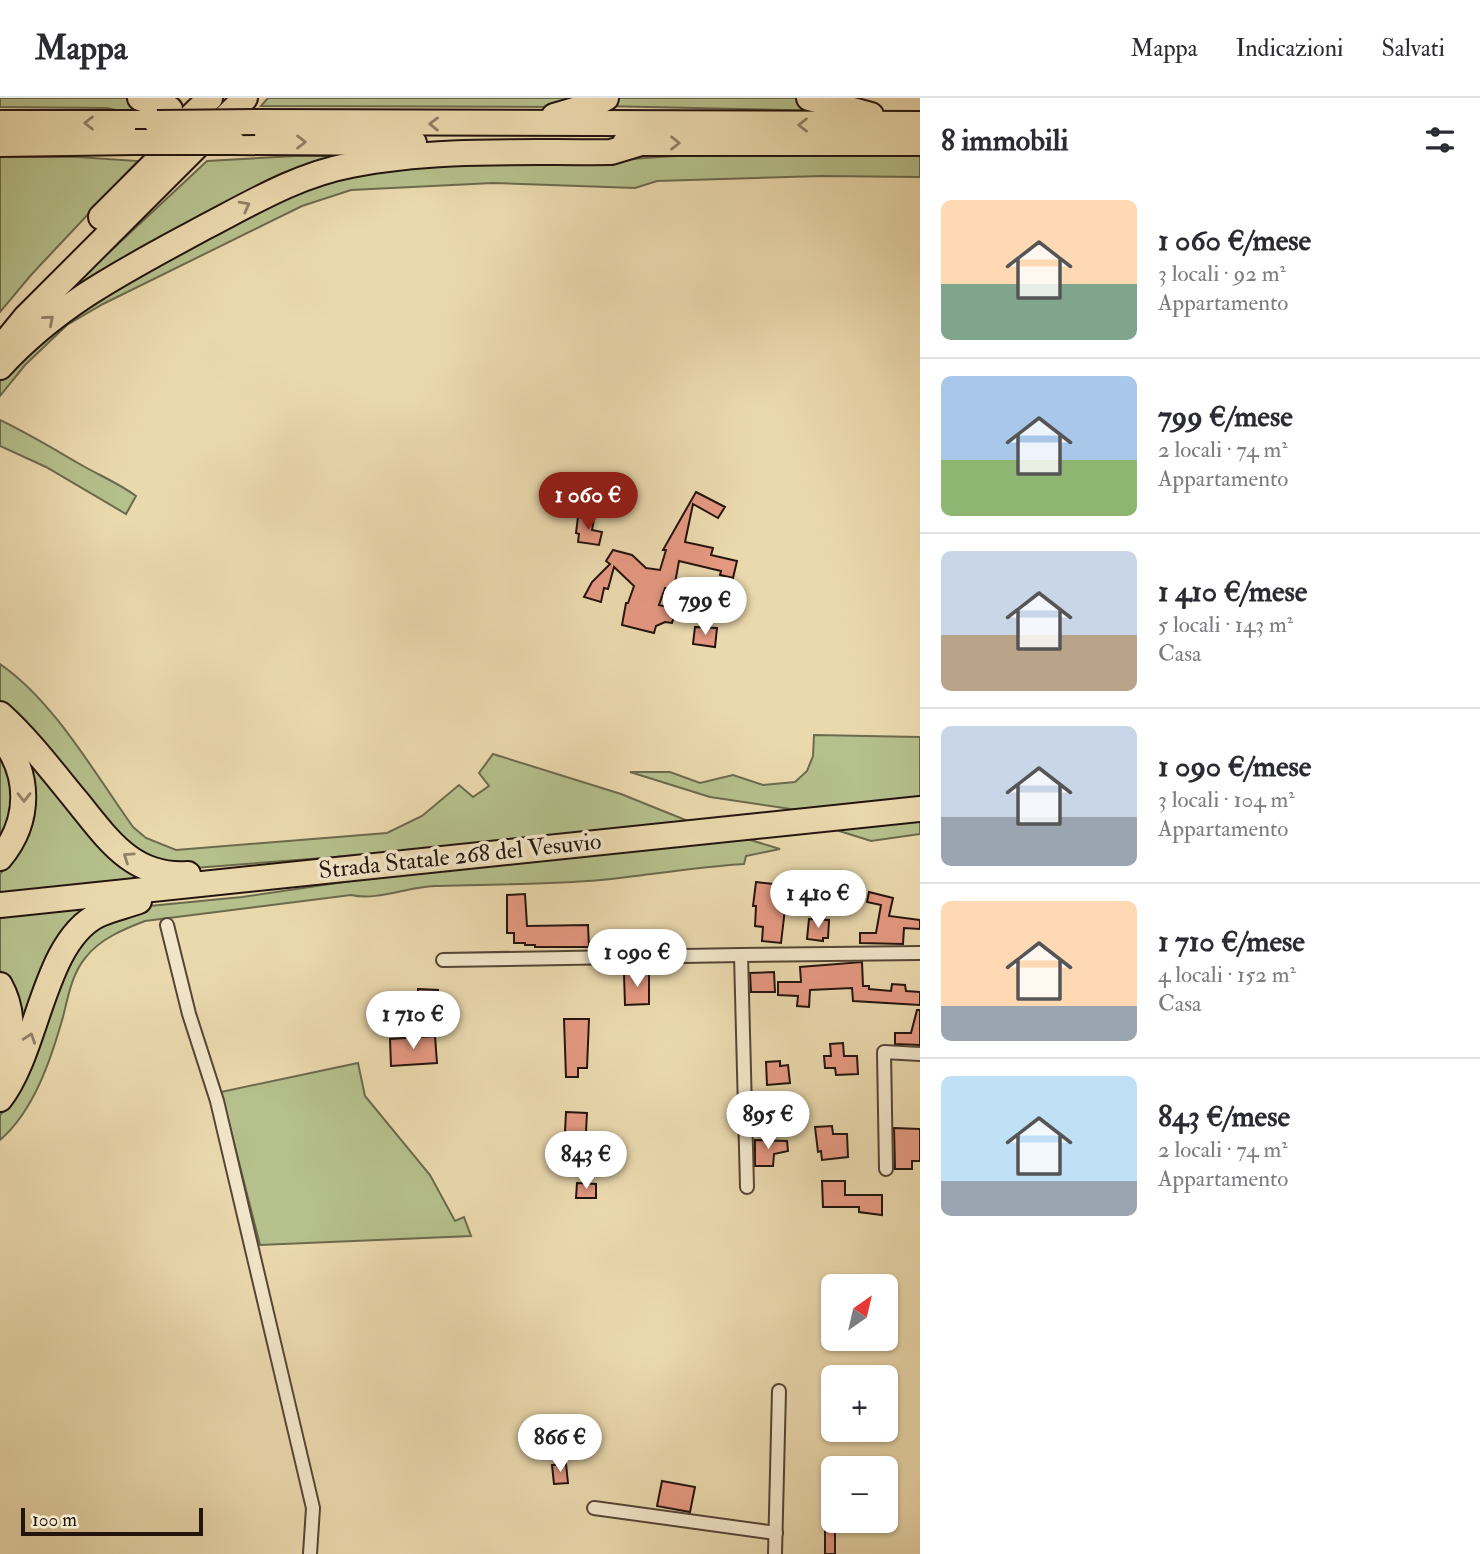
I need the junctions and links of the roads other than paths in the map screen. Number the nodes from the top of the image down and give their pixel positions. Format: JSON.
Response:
{"nodes":[{"id":1,"x":140,"y":98,"type":"edge"},
{"id":2,"x":606,"y":98,"type":"edge"},
{"id":3,"x":809,"y":98,"type":"edge"},
{"id":4,"x":215,"y":103,"type":"edge"},
{"id":5,"x":254,"y":112,"type":"edge"},
{"id":6,"x":164,"y":116,"type":"junction"},
{"id":7,"x":0,"y":123,"type":"edge"},
{"id":8,"x":502,"y":124,"type":"junction"},
{"id":9,"x":920,"y":124,"type":"edge"},
{"id":10,"x":920,"y":143,"type":"edge"},
{"id":11,"x":0,"y":144,"type":"edge"},
{"id":12,"x":641,"y":144,"type":"junction"},
{"id":13,"x":163,"y":167,"type":"junction"},
{"id":14,"x":0,"y":325,"type":"edge"},
{"id":15,"x":0,"y":348,"type":"edge"},
{"id":16,"x":0,"y":368,"type":"edge"},
{"id":17,"x":0,"y":714,"type":"edge"},
{"id":18,"x":0,"y":736,"type":"edge"},
{"id":19,"x":920,"y":809,"type":"edge"},
{"id":20,"x":0,"y":858,"type":"edge"},
{"id":21,"x":315,"y":872,"type":"junction"},
{"id":22,"x":274,"y":876,"type":"junction"},
{"id":23,"x":0,"y":905,"type":"edge"},
{"id":24,"x":167,"y":925,"type":"dead end"},
{"id":25,"x":920,"y":953,"type":"edge"},
{"id":26,"x":741,"y":955,"type":"junction"},
{"id":27,"x":443,"y":960,"type":"dead end"},
{"id":28,"x":0,"y":985,"type":"edge"},
{"id":29,"x":920,"y":1054,"type":"edge"},
{"id":30,"x":0,"y":1070,"type":"edge"},
{"id":31,"x":0,"y":1098,"type":"edge"},
{"id":32,"x":886,"y":1169,"type":"dead end"},
{"id":33,"x":747,"y":1187,"type":"dead end"},
{"id":34,"x":779,"y":1391,"type":"dead end"},
{"id":35,"x":594,"y":1508,"type":"dead end"},
{"id":36,"x":776,"y":1533,"type":"junction"},
{"id":37,"x":310,"y":1554,"type":"edge"},
{"id":38,"x":775,"y":1554,"type":"edge"}],
"edges":[{"from":1,"to":6,"type":"highway"},
{"from":2,"to":8,"type":"highway"},
{"from":3,"to":9,"type":"highway"},
{"from":4,"to":5,"type":"highway"},
{"from":4,"to":6,"type":"highway"},
{"from":4,"to":13,"type":"highway"},
{"from":5,"to":6,"type":"highway","bridge":true},
{"from":8,"to":5,"type":"highway","one_way":true},
{"from":5,"to":13,"type":"highway"},
{"from":6,"to":7,"type":"highway","one_way":true},
{"from":9,"to":8,"type":"highway","one_way":true},
{"from":12,"to":10,"type":"highway","one_way":true},
{"from":11,"to":12,"type":"highway","one_way":true,"bridge":true},
{"from":16,"to":12,"type":"highway","one_way":true},
{"from":13,"to":14,"type":"highway"},
{"from":13,"to":15,"type":"highway"},
{"from":21,"to":17,"type":"highway","one_way":true},
{"from":18,"to":20,"type":"highway","one_way":true},
{"from":19,"to":21,"type":"highway","name":"Strada Statale 268 del Vesuvio"},
{"from":21,"to":22,"type":"highway","name":"Strada Statale 268 del Vesuvio"},
{"from":22,"to":23,"type":"highway","name":"Strada Statale 268 del Vesuvio"},
{"from":31,"to":22,"type":"highway","one_way":true},
{"from":24,"to":37,"type":"street"},
{"from":25,"to":26,"type":"street"},
{"from":26,"to":27,"type":"street"},
{"from":26,"to":33,"type":"street"},
{"from":28,"to":30,"type":"highway"},
{"from":29,"to":32,"type":"street"},
{"from":34,"to":36,"type":"street"},
{"from":35,"to":36,"type":"street"},
{"from":36,"to":38,"type":"street"}]}
